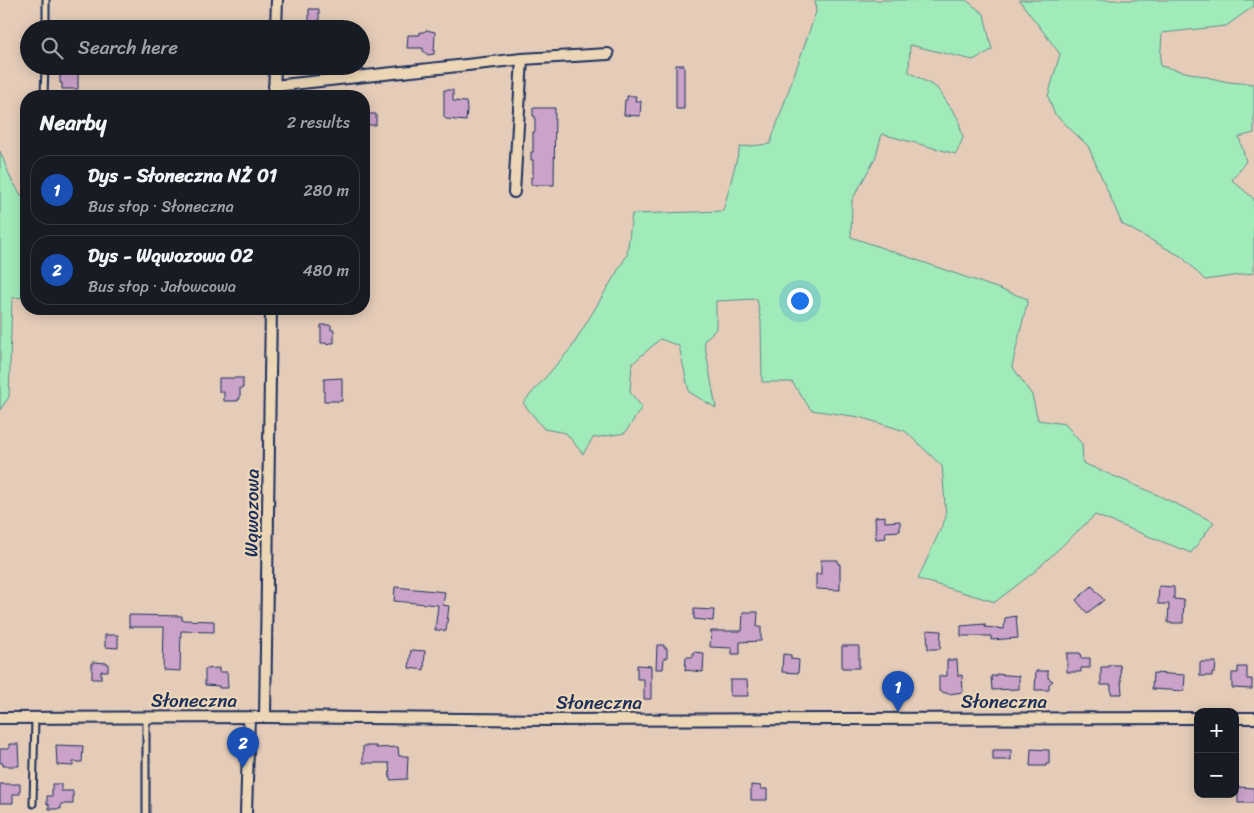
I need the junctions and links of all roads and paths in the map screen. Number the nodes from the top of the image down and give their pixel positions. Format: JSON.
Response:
{"nodes":[{"id":1,"x":46,"y":0,"type":"edge"},
{"id":2,"x":277,"y":0,"type":"edge"},
{"id":3,"x":46,"y":20,"type":"edge"},
{"id":4,"x":276,"y":20,"type":"edge"},
{"id":5,"x":608,"y":54,"type":"dead end"},
{"id":6,"x":522,"y":59,"type":"junction"},
{"id":7,"x":45,"y":75,"type":"edge"},
{"id":8,"x":275,"y":75,"type":"edge"},
{"id":9,"x":44,"y":90,"type":"edge"},
{"id":10,"x":274,"y":90,"type":"edge"},
{"id":11,"x":282,"y":90,"type":"edge"},
{"id":12,"x":514,"y":192,"type":"dead end"},
{"id":13,"x":272,"y":315,"type":"edge"},
{"id":14,"x":0,"y":718,"type":"edge"},
{"id":15,"x":35,"y":718,"type":"junction"},
{"id":16,"x":146,"y":718,"type":"junction"},
{"id":17,"x":249,"y":718,"type":"junction"},
{"id":18,"x":265,"y":718,"type":"junction"},
{"id":19,"x":1194,"y":718,"type":"edge"},
{"id":20,"x":1239,"y":718,"type":"edge"},
{"id":21,"x":1254,"y":718,"type":"edge"},
{"id":22,"x":33,"y":804,"type":"dead end"},
{"id":23,"x":146,"y":813,"type":"edge"},
{"id":24,"x":246,"y":813,"type":"edge"}],
"edges":[{"from":1,"to":3,"type":"lane"},
{"from":2,"to":4,"type":"street"},
{"from":5,"to":6,"type":"street"},
{"from":6,"to":11,"type":"street"},
{"from":6,"to":12,"type":"street"},
{"from":7,"to":9,"type":"lane"},
{"from":8,"to":10,"type":"street"},
{"from":13,"to":18,"type":"street","name":"Wąwozowa"},
{"from":14,"to":15,"type":"street","name":"Słoneczna"},
{"from":15,"to":16,"type":"street","name":"Słoneczna"},
{"from":15,"to":22,"type":"lane"},
{"from":16,"to":17,"type":"street","name":"Słoneczna"},
{"from":16,"to":23,"type":"lane"},
{"from":17,"to":18,"type":"street","name":"Słoneczna"},
{"from":17,"to":24,"type":"street"},
{"from":18,"to":19,"type":"street","name":"Słoneczna"},
{"from":20,"to":21,"type":"street"}]}
